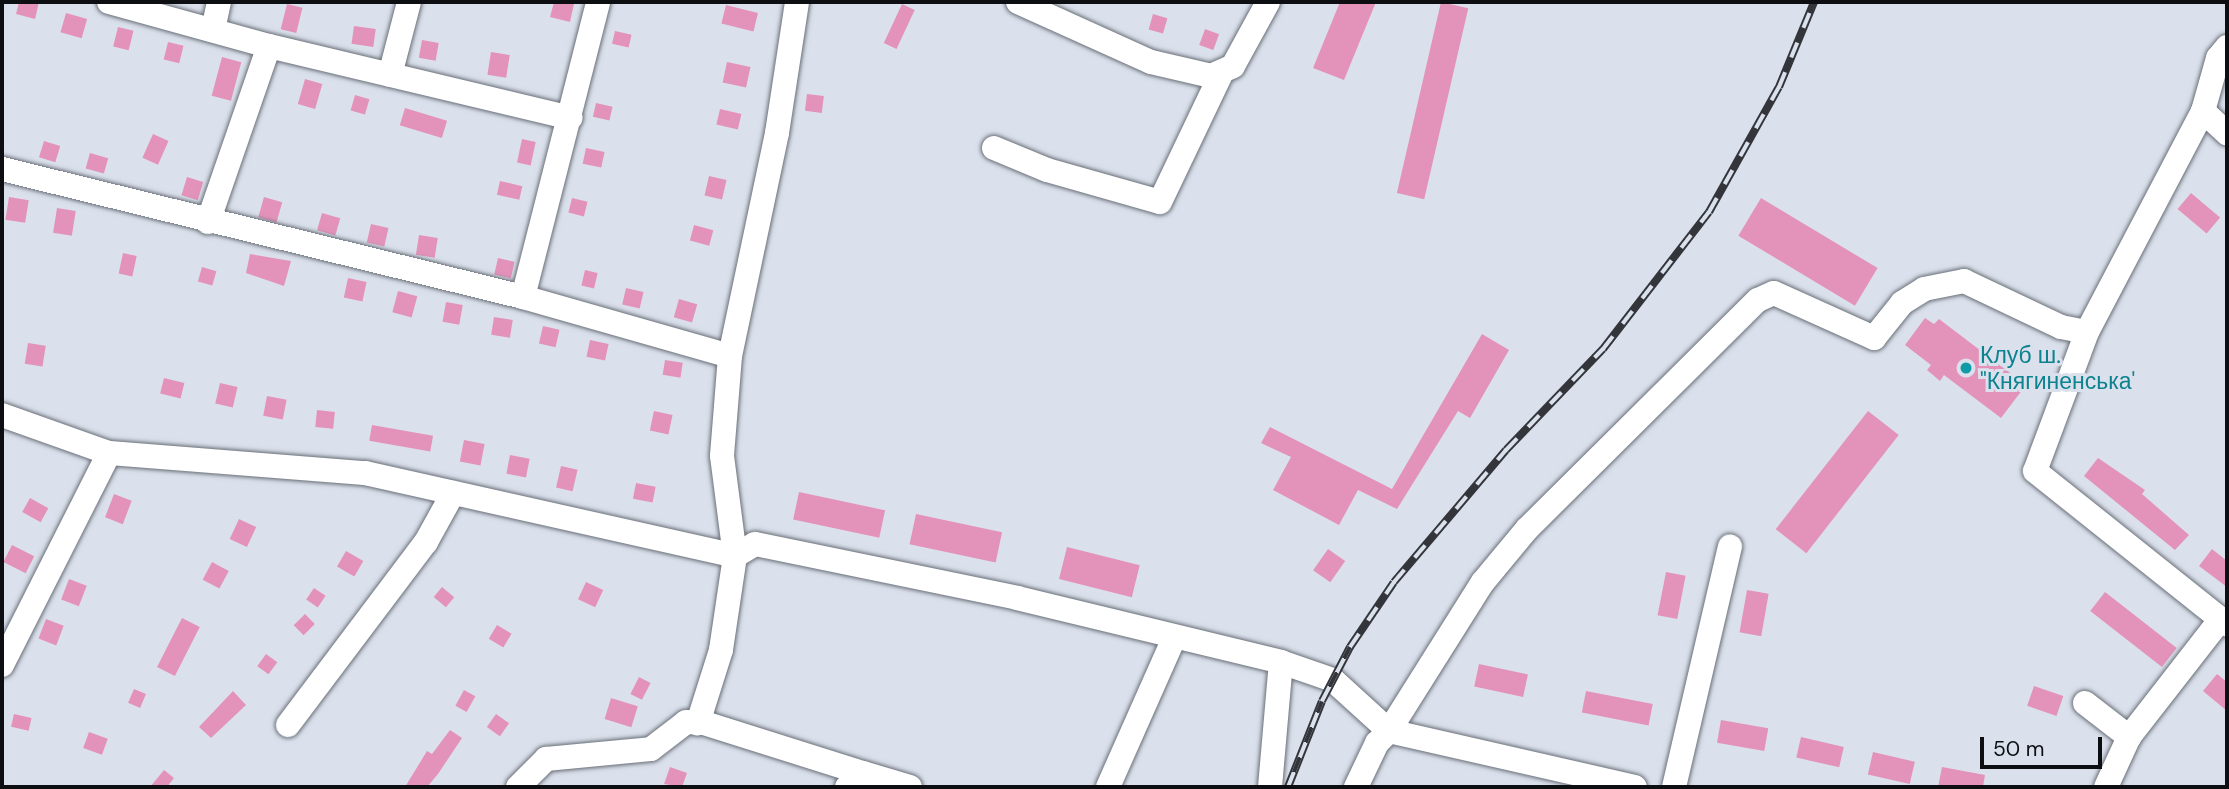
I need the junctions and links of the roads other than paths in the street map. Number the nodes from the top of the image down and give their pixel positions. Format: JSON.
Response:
{"nodes":[{"id":1,"x":109,"y":2,"type":"edge"},
{"id":2,"x":219,"y":2,"type":"edge"},
{"id":3,"x":409,"y":2,"type":"edge"},
{"id":4,"x":598,"y":2,"type":"edge"},
{"id":5,"x":796,"y":2,"type":"edge"},
{"id":6,"x":1017,"y":2,"type":"edge"},
{"id":7,"x":1268,"y":2,"type":"edge"},
{"id":8,"x":213,"y":30,"type":"junction"},
{"id":9,"x":269,"y":46,"type":"junction"},
{"id":10,"x":2227,"y":47,"type":"edge"},
{"id":11,"x":1222,"y":72,"type":"junction"},
{"id":12,"x":390,"y":75,"type":"junction"},
{"id":13,"x":2203,"y":111,"type":"junction"},
{"id":14,"x":571,"y":118,"type":"junction"},
{"id":15,"x":2227,"y":133,"type":"edge"},
{"id":16,"x":994,"y":148,"type":"dead end"},
{"id":17,"x":2,"y":169,"type":"edge"},
{"id":18,"x":208,"y":222,"type":"junction"},
{"id":19,"x":523,"y":297,"type":"junction"},
{"id":20,"x":2087,"y":332,"type":"junction"},
{"id":21,"x":730,"y":356,"type":"junction"},
{"id":22,"x":2,"y":415,"type":"edge"},
{"id":23,"x":109,"y":453,"type":"junction"},
{"id":24,"x":453,"y":493,"type":"junction"},
{"id":25,"x":1730,"y":545,"type":"dead end"},
{"id":26,"x":735,"y":556,"type":"junction"},
{"id":27,"x":2224,"y":621,"type":"edge"},
{"id":28,"x":1174,"y":638,"type":"junction"},
{"id":29,"x":1280,"y":662,"type":"junction"},
{"id":30,"x":2,"y":665,"type":"edge"},
{"id":31,"x":2085,"y":703,"type":"dead end"},
{"id":32,"x":698,"y":723,"type":"junction"},
{"id":33,"x":288,"y":724,"type":"dead end"},
{"id":34,"x":1389,"y":731,"type":"junction"},
{"id":35,"x":2129,"y":737,"type":"junction"},
{"id":36,"x":855,"y":780,"type":"edge"},
{"id":37,"x":518,"y":787,"type":"edge"},
{"id":38,"x":910,"y":787,"type":"edge"},
{"id":39,"x":1108,"y":787,"type":"edge"},
{"id":40,"x":1270,"y":787,"type":"edge"},
{"id":41,"x":1356,"y":787,"type":"edge"},
{"id":42,"x":1635,"y":787,"type":"edge"},
{"id":43,"x":1674,"y":787,"type":"edge"},
{"id":44,"x":2106,"y":787,"type":"edge"}],
"edges":[{"from":1,"to":8,"type":"street"},
{"from":2,"to":8,"type":"street"},
{"from":3,"to":12,"type":"street"},
{"from":4,"to":14,"type":"street"},
{"from":5,"to":21,"type":"street"},
{"from":6,"to":11,"type":"street"},
{"from":7,"to":11,"type":"street"},
{"from":8,"to":9,"type":"street"},
{"from":9,"to":12,"type":"street"},
{"from":9,"to":18,"type":"street"},
{"from":10,"to":13,"type":"street"},
{"from":11,"to":16,"type":"street"},
{"from":12,"to":14,"type":"street"},
{"from":13,"to":15,"type":"street"},
{"from":13,"to":20,"type":"street"},
{"from":14,"to":19,"type":"street"},
{"from":17,"to":18,"type":"street"},
{"from":18,"to":19,"type":"street"},
{"from":19,"to":21,"type":"street"},
{"from":20,"to":27,"type":"street"},
{"from":20,"to":34,"type":"street"},
{"from":21,"to":26,"type":"street"},
{"from":22,"to":23,"type":"street"},
{"from":23,"to":24,"type":"street"},
{"from":23,"to":30,"type":"street"},
{"from":24,"to":26,"type":"street"},
{"from":24,"to":33,"type":"street"},
{"from":25,"to":43,"type":"street"},
{"from":26,"to":28,"type":"street"},
{"from":26,"to":32,"type":"street"},
{"from":27,"to":35,"type":"street"},
{"from":28,"to":29,"type":"street"},
{"from":28,"to":39,"type":"street"},
{"from":29,"to":34,"type":"street"},
{"from":29,"to":40,"type":"street"},
{"from":31,"to":35,"type":"street"},
{"from":32,"to":36,"type":"street"},
{"from":32,"to":37,"type":"street"},
{"from":34,"to":41,"type":"street"},
{"from":34,"to":42,"type":"street"},
{"from":35,"to":44,"type":"street"},
{"from":36,"to":38,"type":"street"}]}
